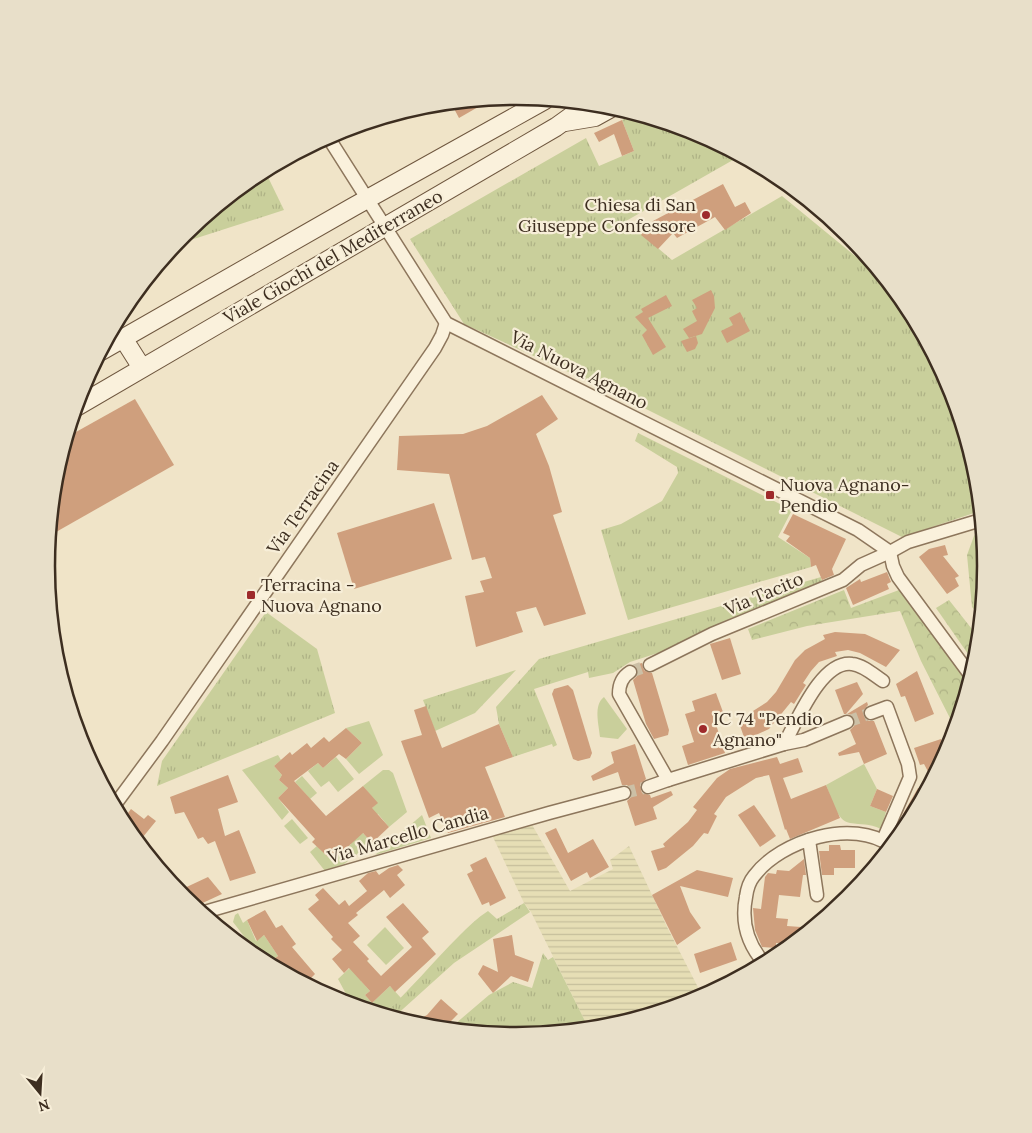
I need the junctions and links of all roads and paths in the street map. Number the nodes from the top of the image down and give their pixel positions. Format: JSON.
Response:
{"nodes":[{"id":1,"x":535,"y":106,"type":"edge"},
{"id":2,"x":580,"y":110,"type":"edge"},
{"id":3,"x":602,"y":113,"type":"edge"},
{"id":4,"x":562,"y":123,"type":"junction"},
{"id":5,"x":333,"y":144,"type":"edge"},
{"id":6,"x":367,"y":199,"type":"junction"},
{"id":7,"x":384,"y":227,"type":"junction"},
{"id":8,"x":446,"y":323,"type":"junction"},
{"id":9,"x":123,"y":338,"type":"junction"},
{"id":10,"x":113,"y":344,"type":"edge"},
{"id":11,"x":142,"y":368,"type":"junction"},
{"id":12,"x":86,"y":401,"type":"edge"},
{"id":13,"x":975,"y":522,"type":"edge"},
{"id":14,"x":890,"y":552,"type":"junction"},
{"id":15,"x":650,"y":665,"type":"tunnel mouth"},
{"id":16,"x":965,"y":668,"type":"edge"},
{"id":17,"x":630,"y":672,"type":"tunnel mouth"},
{"id":18,"x":883,"y":681,"type":"dead end"},
{"id":19,"x":871,"y":713,"type":"tunnel mouth"},
{"id":20,"x":847,"y":722,"type":"tunnel mouth"},
{"id":21,"x":784,"y":744,"type":"junction"},
{"id":22,"x":668,"y":780,"type":"junction"},
{"id":23,"x":648,"y":787,"type":"tunnel mouth"},
{"id":24,"x":624,"y":794,"type":"tunnel mouth"},
{"id":25,"x":119,"y":800,"type":"edge"},
{"id":26,"x":889,"y":837,"type":"edge"},
{"id":27,"x":809,"y":840,"type":"junction"},
{"id":28,"x":885,"y":842,"type":"edge"},
{"id":29,"x":817,"y":895,"type":"dead end"},
{"id":30,"x":209,"y":911,"type":"edge"},
{"id":31,"x":760,"y":958,"type":"edge"}],
"edges":[{"from":1,"to":6,"type":"main road","name":"Viale Giochi del Mediterraneo"},
{"from":2,"to":4,"type":"main road","name":"Viale Giochi del Mediterraneo"},
{"from":3,"to":4,"type":"main road"},
{"from":4,"to":7,"type":"main road","name":"Viale Giochi del Mediterraneo"},
{"from":5,"to":6,"type":"street","name":"Via Nuova Agnano"},
{"from":6,"to":7,"type":"street","name":"Via Nuova Agnano"},
{"from":6,"to":9,"type":"main road","name":"Viale Giochi del Mediterraneo"},
{"from":7,"to":8,"type":"street","name":"Via Nuova Agnano"},
{"from":7,"to":11,"type":"main road","name":"Viale Giochi del Mediterraneo"},
{"from":8,"to":14,"type":"street","name":"Via Nuova Agnano"},
{"from":8,"to":25,"type":"street","name":"Via Terracina"},
{"from":9,"to":10,"type":"main road","name":"Viale Giochi del Mediterraneo"},
{"from":9,"to":11,"type":"main road"},
{"from":11,"to":12,"type":"main road","name":"Viale Giochi del Mediterraneo"},
{"from":13,"to":14,"type":"street","name":"Via Tacito"},
{"from":14,"to":15,"type":"street","name":"Via Tacito"},
{"from":14,"to":16,"type":"street"},
{"from":17,"to":22,"type":"street"},
{"from":18,"to":21,"type":"street"},
{"from":19,"to":26,"type":"street"},
{"from":20,"to":21,"type":"street"},
{"from":21,"to":22,"type":"street"},
{"from":22,"to":23,"type":"street"},
{"from":24,"to":30,"type":"street","name":"Via Marcello Candia"},
{"from":27,"to":28,"type":"street"},
{"from":27,"to":29,"type":"street"},
{"from":27,"to":31,"type":"street"}]}
